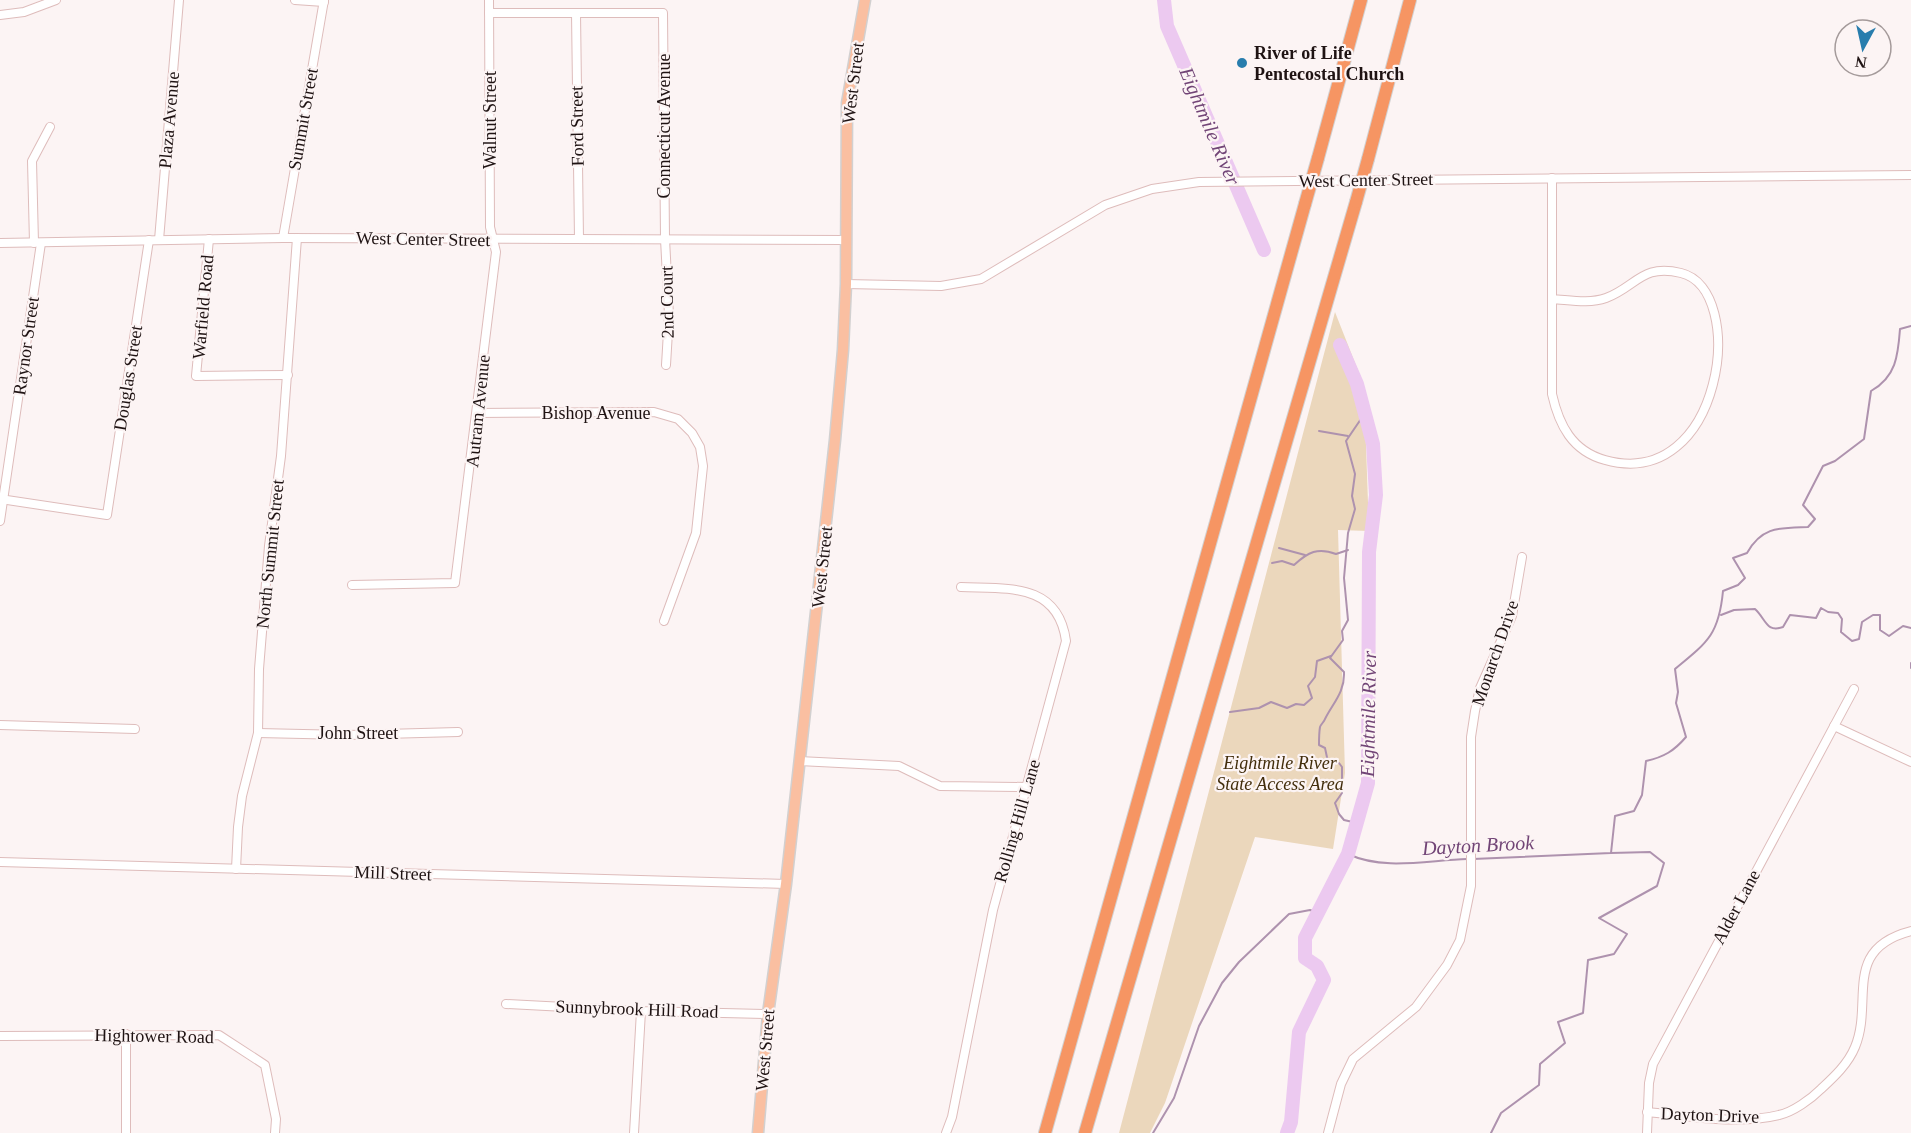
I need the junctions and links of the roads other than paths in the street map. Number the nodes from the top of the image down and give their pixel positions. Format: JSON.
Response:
{"nodes":[{"id":1,"x":56,"y":0,"type":"edge"},
{"id":2,"x":179,"y":0,"type":"edge"},
{"id":3,"x":295,"y":0,"type":"edge"},
{"id":4,"x":489,"y":0,"type":"edge"},
{"id":5,"x":865,"y":0,"type":"edge"},
{"id":6,"x":1361,"y":0,"type":"edge"},
{"id":7,"x":1410,"y":0,"type":"edge"},
{"id":8,"x":324,"y":1,"type":"edge"},
{"id":9,"x":489,"y":13,"type":"junction"},
{"id":10,"x":576,"y":13,"type":"junction"},
{"id":11,"x":0,"y":15,"type":"edge"},
{"id":12,"x":50,"y":127,"type":"dead end"},
{"id":13,"x":1911,"y":176,"type":"edge"},
{"id":14,"x":1552,"y":178,"type":"junction"},
{"id":15,"x":283,"y":237,"type":"junction"},
{"id":16,"x":297,"y":238,"type":"junction"},
{"id":17,"x":209,"y":239,"type":"junction"},
{"id":18,"x":579,"y":239,"type":"junction"},
{"id":19,"x":665,"y":239,"type":"junction"},
{"id":20,"x":149,"y":240,"type":"junction"},
{"id":21,"x":159,"y":240,"type":"junction"},
{"id":22,"x":492,"y":240,"type":"junction"},
{"id":23,"x":846,"y":240,"type":"junction"},
{"id":24,"x":0,"y":243,"type":"edge"},
{"id":25,"x":38,"y":243,"type":"junction"},
{"id":26,"x":846,"y":284,"type":"junction"},
{"id":27,"x":1552,"y":299,"type":"junction"},
{"id":28,"x":666,"y":365,"type":"dead end"},
{"id":29,"x":288,"y":375,"type":"junction"},
{"id":30,"x":477,"y":413,"type":"junction"},
{"id":31,"x":1,"y":500,"type":"edge"},
{"id":32,"x":0,"y":521,"type":"edge"},
{"id":33,"x":1521,"y":557,"type":"dead end"},
{"id":34,"x":352,"y":585,"type":"dead end"},
{"id":35,"x":961,"y":587,"type":"dead end"},
{"id":36,"x":664,"y":621,"type":"dead end"},
{"id":37,"x":1854,"y":689,"type":"dead end"},
{"id":38,"x":0,"y":725,"type":"edge"},
{"id":39,"x":1834,"y":726,"type":"junction"},
{"id":40,"x":135,"y":729,"type":"dead end"},
{"id":41,"x":458,"y":732,"type":"dead end"},
{"id":42,"x":258,"y":733,"type":"junction"},
{"id":43,"x":799,"y":761,"type":"junction"},
{"id":44,"x":1911,"y":762,"type":"edge"},
{"id":45,"x":1026,"y":787,"type":"junction"},
{"id":46,"x":0,"y":862,"type":"edge"},
{"id":47,"x":236,"y":869,"type":"junction"},
{"id":48,"x":786,"y":884,"type":"junction"},
{"id":49,"x":1911,"y":931,"type":"edge"},
{"id":50,"x":506,"y":1004,"type":"dead end"},
{"id":51,"x":641,"y":1011,"type":"junction"},
{"id":52,"x":768,"y":1014,"type":"junction"},
{"id":53,"x":126,"y":1034,"type":"junction"},
{"id":54,"x":0,"y":1036,"type":"edge"},
{"id":55,"x":1647,"y":1112,"type":"junction"},
{"id":56,"x":126,"y":1133,"type":"edge"},
{"id":57,"x":275,"y":1133,"type":"edge"},
{"id":58,"x":634,"y":1133,"type":"edge"},
{"id":59,"x":758,"y":1133,"type":"edge"},
{"id":60,"x":946,"y":1133,"type":"edge"},
{"id":61,"x":1045,"y":1133,"type":"edge"},
{"id":62,"x":1085,"y":1133,"type":"edge"},
{"id":63,"x":1328,"y":1133,"type":"edge"},
{"id":64,"x":1647,"y":1133,"type":"edge"}],
"edges":[{"from":1,"to":11,"type":"street"},
{"from":2,"to":21,"type":"street","name":"Plaza Avenue"},
{"from":3,"to":8,"type":"street"},
{"from":4,"to":9,"type":"street","name":"Walnut Street"},
{"from":5,"to":23,"type":"main road","name":"West Street"},
{"from":6,"to":61,"type":"highway","bridge":true},
{"from":7,"to":62,"type":"highway","bridge":true},
{"from":8,"to":15,"type":"street","name":"Summit Street"},
{"from":9,"to":10,"type":"street"},
{"from":9,"to":22,"type":"street","name":"Walnut Street"},
{"from":10,"to":18,"type":"street","name":"Ford Street"},
{"from":10,"to":19,"type":"street","name":"Connecticut Avenue"},
{"from":12,"to":25,"type":"street","name":"Raynor Street"},
{"from":13,"to":14,"type":"street","name":"West Center Street"},
{"from":14,"to":26,"type":"street","name":"West Center Street"},
{"from":14,"to":27,"type":"street"},
{"from":15,"to":16,"type":"street","name":"West Center Street"},
{"from":15,"to":17,"type":"street","name":"West Center Street"},
{"from":16,"to":22,"type":"street","name":"West Center Street"},
{"from":16,"to":29,"type":"street","name":"North Summit Street"},
{"from":17,"to":21,"type":"street","name":"West Center Street"},
{"from":17,"to":29,"type":"street","name":"Warfield Road"},
{"from":18,"to":19,"type":"street","name":"West Center Street"},
{"from":18,"to":22,"type":"street","name":"West Center Street"},
{"from":19,"to":23,"type":"street","name":"West Center Street"},
{"from":19,"to":28,"type":"street","name":"2nd Court"},
{"from":20,"to":21,"type":"street","name":"West Center Street"},
{"from":20,"to":25,"type":"street","name":"West Center Street"},
{"from":20,"to":31,"type":"street","name":"Douglas Street"},
{"from":22,"to":30,"type":"street","name":"Autram Avenue"},
{"from":23,"to":26,"type":"main road","name":"West Street"},
{"from":24,"to":25,"type":"street","name":"West Center Street"},
{"from":25,"to":31,"type":"street","name":"Raynor Street"},
{"from":26,"to":43,"type":"main road","name":"West Street"},
{"from":27,"to":27,"type":"street"},
{"from":29,"to":42,"type":"street","name":"North Summit Street"},
{"from":30,"to":34,"type":"street","name":"Autram Avenue"},
{"from":30,"to":36,"type":"street","name":"Bishop Avenue"},
{"from":31,"to":32,"type":"street","name":"Raynor Street"},
{"from":33,"to":63,"type":"street","name":"Monarch Drive"},
{"from":35,"to":45,"type":"street","name":"Rolling Hill Lane"},
{"from":37,"to":39,"type":"street","name":"Alder Lane"},
{"from":38,"to":40,"type":"street"},
{"from":39,"to":44,"type":"street"},
{"from":39,"to":55,"type":"street","name":"Alder Lane"},
{"from":41,"to":42,"type":"street","name":"John Street"},
{"from":42,"to":47,"type":"street","name":"North Summit Street"},
{"from":43,"to":45,"type":"street"},
{"from":43,"to":48,"type":"main road","name":"West Street"},
{"from":45,"to":60,"type":"street","name":"Rolling Hill Lane"},
{"from":46,"to":47,"type":"street","name":"Mill Street"},
{"from":47,"to":48,"type":"street","name":"Mill Street"},
{"from":48,"to":52,"type":"main road","name":"West Street"},
{"from":49,"to":55,"type":"street","name":"Dayton Drive"},
{"from":50,"to":51,"type":"street","name":"Sunnybrook Hill Road"},
{"from":51,"to":52,"type":"street","name":"Sunnybrook Hill Road"},
{"from":51,"to":58,"type":"street"},
{"from":52,"to":59,"type":"main road","name":"West Street"},
{"from":53,"to":54,"type":"street","name":"Hightower Road"},
{"from":53,"to":56,"type":"street"},
{"from":53,"to":57,"type":"street","name":"Hightower Road"},
{"from":55,"to":64,"type":"street","name":"Alder Lane"}]}
